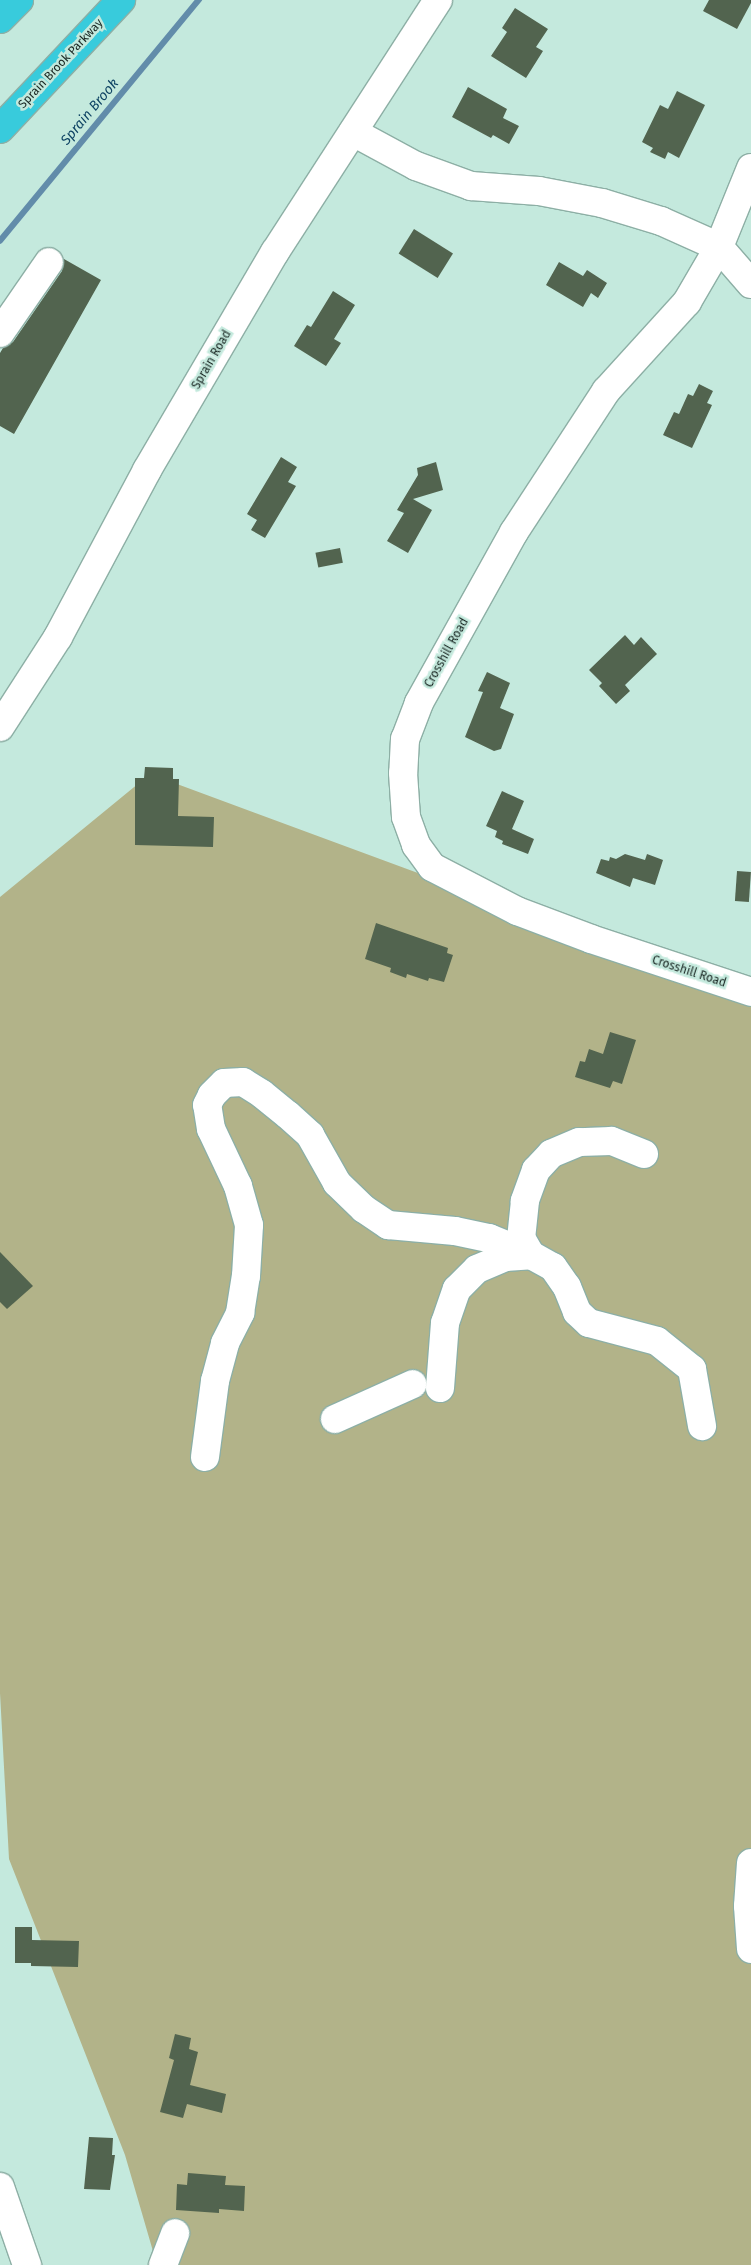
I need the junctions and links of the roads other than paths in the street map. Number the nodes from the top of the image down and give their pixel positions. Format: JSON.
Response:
{"nodes":[{"id":1,"x":20,"y":0,"type":"edge"},
{"id":2,"x":121,"y":0,"type":"edge"},
{"id":3,"x":438,"y":0,"type":"edge"},
{"id":4,"x":0,"y":19,"type":"edge"},
{"id":5,"x":0,"y":129,"type":"edge"},
{"id":6,"x":353,"y":132,"type":"junction"},
{"id":7,"x":751,"y":168,"type":"edge"},
{"id":8,"x":720,"y":247,"type":"junction"},
{"id":9,"x":49,"y":262,"type":"dead end"},
{"id":10,"x":751,"y":284,"type":"edge"},
{"id":11,"x":0,"y":333,"type":"edge"},
{"id":12,"x":0,"y":727,"type":"edge"},
{"id":13,"x":751,"y":992,"type":"edge"},
{"id":14,"x":644,"y":1154,"type":"dead end"},
{"id":15,"x":530,"y":1255,"type":"junction"},
{"id":16,"x":413,"y":1384,"type":"dead end"},
{"id":17,"x":440,"y":1388,"type":"dead end"},
{"id":18,"x":335,"y":1418,"type":"dead end"},
{"id":19,"x":702,"y":1426,"type":"dead end"},
{"id":20,"x":205,"y":1456,"type":"dead end"},
{"id":21,"x":751,"y":1863,"type":"edge"},
{"id":22,"x":751,"y":1950,"type":"edge"},
{"id":23,"x":0,"y":2187,"type":"edge"},
{"id":24,"x":175,"y":2233,"type":"dead end"},
{"id":25,"x":27,"y":2265,"type":"edge"},
{"id":26,"x":164,"y":2265,"type":"edge"}],
"edges":[{"from":1,"to":4,"type":"highway"},
{"from":2,"to":5,"type":"highway","name":"Sprain Brook Parkway"},
{"from":3,"to":6,"type":"street","name":"Sprain Road"},
{"from":6,"to":8,"type":"street"},
{"from":6,"to":12,"type":"street","name":"Sprain Road"},
{"from":7,"to":8,"type":"street","name":"Crosshill Road"},
{"from":8,"to":10,"type":"street"},
{"from":8,"to":13,"type":"street","name":"Crosshill Road"},
{"from":9,"to":11,"type":"street"},
{"from":14,"to":15,"type":"street"},
{"from":15,"to":17,"type":"street"},
{"from":15,"to":19,"type":"street"},
{"from":15,"to":20,"type":"street"},
{"from":16,"to":18,"type":"street"},
{"from":21,"to":22,"type":"street"},
{"from":23,"to":25,"type":"street"},
{"from":24,"to":26,"type":"street"}]}
